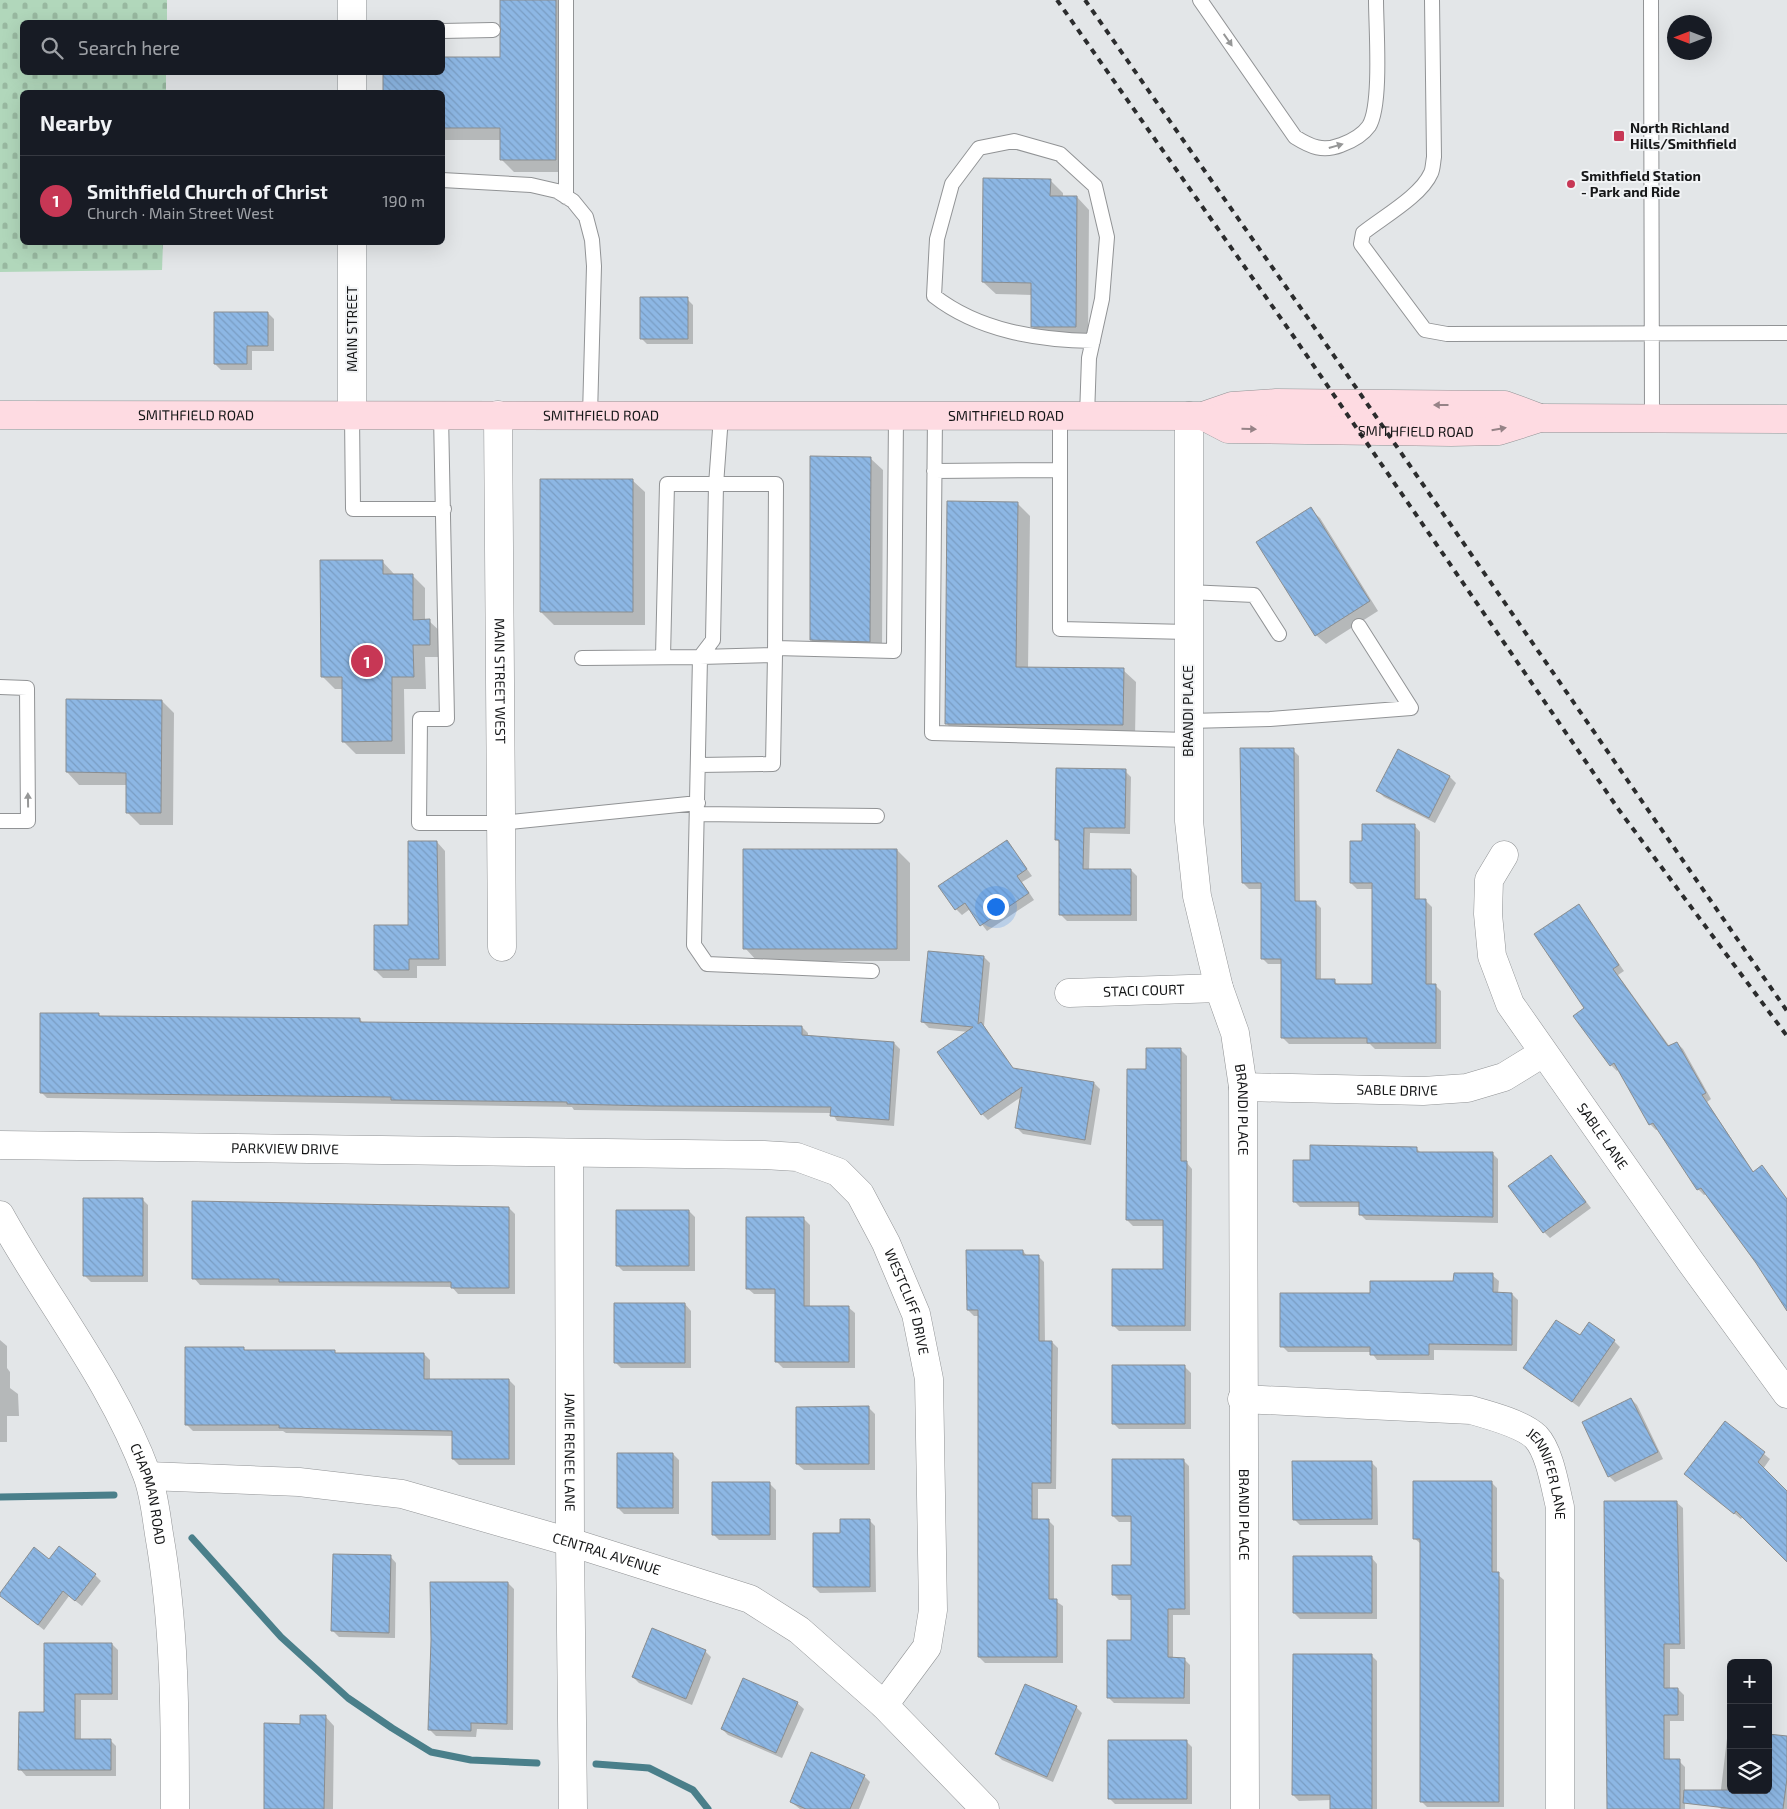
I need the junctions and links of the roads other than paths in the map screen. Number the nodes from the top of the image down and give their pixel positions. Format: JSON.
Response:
{"nodes":[{"id":1,"x":352,"y":0,"type":"edge"},
{"id":2,"x":566,"y":0,"type":"edge"},
{"id":3,"x":1200,"y":0,"type":"edge"},
{"id":4,"x":1376,"y":0,"type":"edge"},
{"id":5,"x":1432,"y":0,"type":"edge"},
{"id":6,"x":1651,"y":0,"type":"edge"},
{"id":7,"x":352,"y":20,"type":"edge"},
{"id":8,"x":492,"y":30,"type":"dead end"},
{"id":9,"x":445,"y":31,"type":"edge"},
{"id":10,"x":352,"y":75,"type":"edge"},
{"id":11,"x":352,"y":90,"type":"edge"},
{"id":12,"x":445,"y":180,"type":"edge"},
{"id":13,"x":566,"y":197,"type":"junction"},
{"id":14,"x":352,"y":245,"type":"edge"},
{"id":15,"x":1787,"y":333,"type":"edge"},
{"id":16,"x":1652,"y":334,"type":"junction"},
{"id":17,"x":1093,"y":341,"type":"junction"},
{"id":18,"x":0,"y":415,"type":"edge"},
{"id":19,"x":352,"y":415,"type":"junction"},
{"id":20,"x":441,"y":415,"type":"junction"},
{"id":21,"x":498,"y":415,"type":"junction"},
{"id":22,"x":590,"y":415,"type":"junction"},
{"id":23,"x":721,"y":416,"type":"junction"},
{"id":24,"x":896,"y":416,"type":"junction"},
{"id":25,"x":935,"y":416,"type":"junction"},
{"id":26,"x":1060,"y":416,"type":"junction"},
{"id":27,"x":1087,"y":416,"type":"junction"},
{"id":28,"x":1196,"y":416,"type":"junction"},
{"id":29,"x":1652,"y":418,"type":"junction"},
{"id":30,"x":1787,"y":419,"type":"edge"},
{"id":31,"x":1060,"y":470,"type":"junction"},
{"id":32,"x":934,"y":471,"type":"junction"},
{"id":33,"x":716,"y":484,"type":"junction"},
{"id":34,"x":444,"y":509,"type":"junction"},
{"id":35,"x":1188,"y":592,"type":"junction"},
{"id":36,"x":1359,"y":626,"type":"dead end"},
{"id":37,"x":1188,"y":632,"type":"junction"},
{"id":38,"x":1279,"y":634,"type":"dead end"},
{"id":39,"x":774,"y":652,"type":"junction"},
{"id":40,"x":664,"y":657,"type":"junction"},
{"id":41,"x":700,"y":657,"type":"junction"},
{"id":42,"x":582,"y":658,"type":"dead end"},
{"id":43,"x":0,"y":687,"type":"edge"},
{"id":44,"x":1188,"y":730,"type":"junction"},
{"id":45,"x":699,"y":765,"type":"junction"},
{"id":46,"x":698,"y":809,"type":"junction"},
{"id":47,"x":877,"y":816,"type":"dead end"},
{"id":48,"x":0,"y":821,"type":"edge"},
{"id":49,"x":500,"y":823,"type":"junction"},
{"id":50,"x":1504,"y":855,"type":"dead end"},
{"id":51,"x":502,"y":947,"type":"dead end"},
{"id":52,"x":872,"y":972,"type":"dead end"},
{"id":53,"x":1219,"y":988,"type":"junction"},
{"id":54,"x":1069,"y":993,"type":"dead end"},
{"id":55,"x":1543,"y":1053,"type":"junction"},
{"id":56,"x":1243,"y":1087,"type":"junction"},
{"id":57,"x":0,"y":1145,"type":"edge"},
{"id":58,"x":569,"y":1154,"type":"junction"},
{"id":59,"x":0,"y":1215,"type":"edge"},
{"id":60,"x":1787,"y":1394,"type":"edge"},
{"id":61,"x":1242,"y":1399,"type":"junction"},
{"id":62,"x":148,"y":1476,"type":"junction"},
{"id":63,"x":570,"y":1542,"type":"junction"},
{"id":64,"x":884,"y":1705,"type":"junction"},
{"id":65,"x":175,"y":1809,"type":"edge"},
{"id":66,"x":573,"y":1809,"type":"edge"},
{"id":67,"x":985,"y":1809,"type":"edge"},
{"id":68,"x":1245,"y":1809,"type":"edge"},
{"id":69,"x":1560,"y":1809,"type":"edge"}],
"edges":[{"from":1,"to":7,"type":"street"},
{"from":2,"to":13,"type":"lane"},
{"from":3,"to":4,"type":"lane","one_way":true},
{"from":5,"to":16,"type":"lane"},
{"from":6,"to":16,"type":"lane"},
{"from":8,"to":9,"type":"lane"},
{"from":10,"to":11,"type":"street"},
{"from":12,"to":13,"type":"lane"},
{"from":13,"to":22,"type":"lane"},
{"from":14,"to":19,"type":"street","name":"MAIN STREET"},
{"from":15,"to":16,"type":"lane"},
{"from":16,"to":29,"type":"lane"},
{"from":17,"to":17,"type":"lane"},
{"from":17,"to":27,"type":"lane"},
{"from":18,"to":19,"type":"main road","name":"SMITHFIELD ROAD"},
{"from":19,"to":20,"type":"main road","name":"SMITHFIELD ROAD"},
{"from":19,"to":34,"type":"lane"},
{"from":20,"to":21,"type":"main road","name":"SMITHFIELD ROAD"},
{"from":20,"to":34,"type":"lane"},
{"from":21,"to":22,"type":"main road","name":"SMITHFIELD ROAD"},
{"from":21,"to":49,"type":"street","name":"MAIN STREET WEST"},
{"from":22,"to":23,"type":"main road","name":"SMITHFIELD ROAD"},
{"from":23,"to":24,"type":"main road","name":"SMITHFIELD ROAD"},
{"from":23,"to":33,"type":"lane"},
{"from":24,"to":25,"type":"main road","name":"SMITHFIELD ROAD"},
{"from":24,"to":39,"type":"lane"},
{"from":25,"to":26,"type":"main road","name":"SMITHFIELD ROAD"},
{"from":25,"to":32,"type":"lane"},
{"from":26,"to":27,"type":"main road","name":"SMITHFIELD ROAD"},
{"from":26,"to":31,"type":"lane"},
{"from":27,"to":28,"type":"main road","name":"SMITHFIELD ROAD"},
{"from":28,"to":29,"type":"main road","name":"SMITHFIELD ROAD"},
{"from":28,"to":35,"type":"street","name":"BRANDI PLACE"},
{"from":29,"to":30,"type":"main road","name":"SMITHFIELD ROAD"},
{"from":31,"to":32,"type":"lane"},
{"from":31,"to":37,"type":"lane"},
{"from":32,"to":44,"type":"lane"},
{"from":33,"to":39,"type":"lane"},
{"from":33,"to":40,"type":"lane"},
{"from":33,"to":41,"type":"lane"},
{"from":34,"to":49,"type":"lane"},
{"from":35,"to":37,"type":"street","name":"BRANDI PLACE"},
{"from":35,"to":38,"type":"lane"},
{"from":36,"to":44,"type":"lane"},
{"from":37,"to":44,"type":"street","name":"BRANDI PLACE"},
{"from":39,"to":41,"type":"lane"},
{"from":39,"to":45,"type":"lane"},
{"from":40,"to":41,"type":"lane"},
{"from":40,"to":42,"type":"lane"},
{"from":41,"to":45,"type":"lane"},
{"from":48,"to":43,"type":"lane","one_way":true},
{"from":44,"to":53,"type":"street","name":"BRANDI PLACE"},
{"from":45,"to":46,"type":"lane"},
{"from":46,"to":47,"type":"lane"},
{"from":46,"to":49,"type":"lane"},
{"from":46,"to":52,"type":"lane"},
{"from":49,"to":51,"type":"street","name":"MAIN STREET WEST"},
{"from":50,"to":55,"type":"street","name":"SABLE LANE"},
{"from":53,"to":54,"type":"street","name":"STACI COURT"},
{"from":53,"to":56,"type":"street","name":"BRANDI PLACE"},
{"from":55,"to":56,"type":"street","name":"SABLE DRIVE"},
{"from":55,"to":60,"type":"street","name":"SABLE LANE"},
{"from":56,"to":61,"type":"street","name":"BRANDI PLACE"},
{"from":57,"to":58,"type":"street","name":"PARKVIEW DRIVE"},
{"from":58,"to":63,"type":"street","name":"JAMIE RENEE LANE"},
{"from":58,"to":64,"type":"street","name":"WESTCLIFF DRIVE"},
{"from":59,"to":62,"type":"street","name":"CHAPMAN ROAD"},
{"from":61,"to":68,"type":"street","name":"BRANDI PLACE"},
{"from":61,"to":69,"type":"street","name":"JENNIFER LANE"},
{"from":62,"to":63,"type":"street","name":"CENTRAL AVENUE"},
{"from":62,"to":65,"type":"street","name":"CHAPMAN ROAD"},
{"from":63,"to":64,"type":"street","name":"CENTRAL AVENUE"},
{"from":63,"to":66,"type":"street","name":"JAMIE RENEE LANE"},
{"from":64,"to":67,"type":"street","name":"CENTRAL AVENUE"}]}
